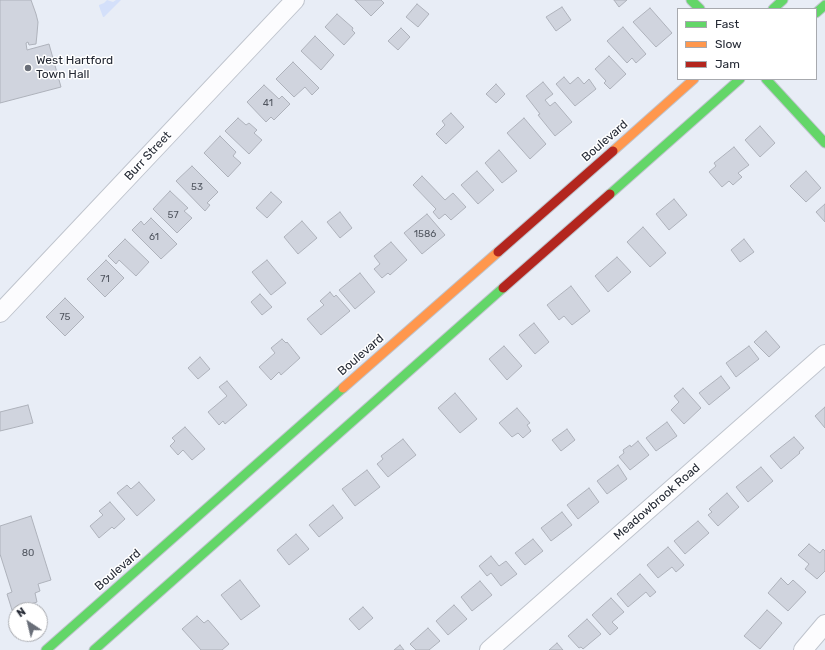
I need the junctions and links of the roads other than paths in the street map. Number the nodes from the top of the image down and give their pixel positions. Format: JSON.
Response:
{"nodes":[{"id":1,"x":295,"y":0,"type":"edge"},
{"id":2,"x":691,"y":0,"type":"edge"},
{"id":3,"x":783,"y":0,"type":"edge"},
{"id":4,"x":825,"y":5,"type":"edge"},
{"id":5,"x":699,"y":8,"type":"edge"},
{"id":6,"x":774,"y":8,"type":"edge"},
{"id":7,"x":817,"y":12,"type":"edge"},
{"id":8,"x":693,"y":80,"type":"edge"},
{"id":9,"x":739,"y":80,"type":"edge"},
{"id":10,"x":767,"y":80,"type":"edge"},
{"id":11,"x":825,"y":143,"type":"edge"},
{"id":12,"x":0,"y":313,"type":"edge"},
{"id":13,"x":825,"y":354,"type":"edge"},
{"id":14,"x":825,"y":624,"type":"edge"},
{"id":15,"x":46,"y":650,"type":"edge"},
{"id":16,"x":94,"y":650,"type":"edge"},
{"id":17,"x":489,"y":650,"type":"edge"},
{"id":18,"x":803,"y":650,"type":"edge"}],
"edges":[{"from":1,"to":12,"type":"street","name":"Burr Street"},
{"from":2,"to":5,"type":"main road"},
{"from":3,"to":6,"type":"main road"},
{"from":4,"to":7,"type":"main road"},
{"from":8,"to":15,"type":"main road","name":"Boulevard"},
{"from":9,"to":16,"type":"main road"},
{"from":10,"to":11,"type":"main road"},
{"from":13,"to":17,"type":"street","name":"Meadowbrook Road"},
{"from":14,"to":18,"type":"street"}]}
